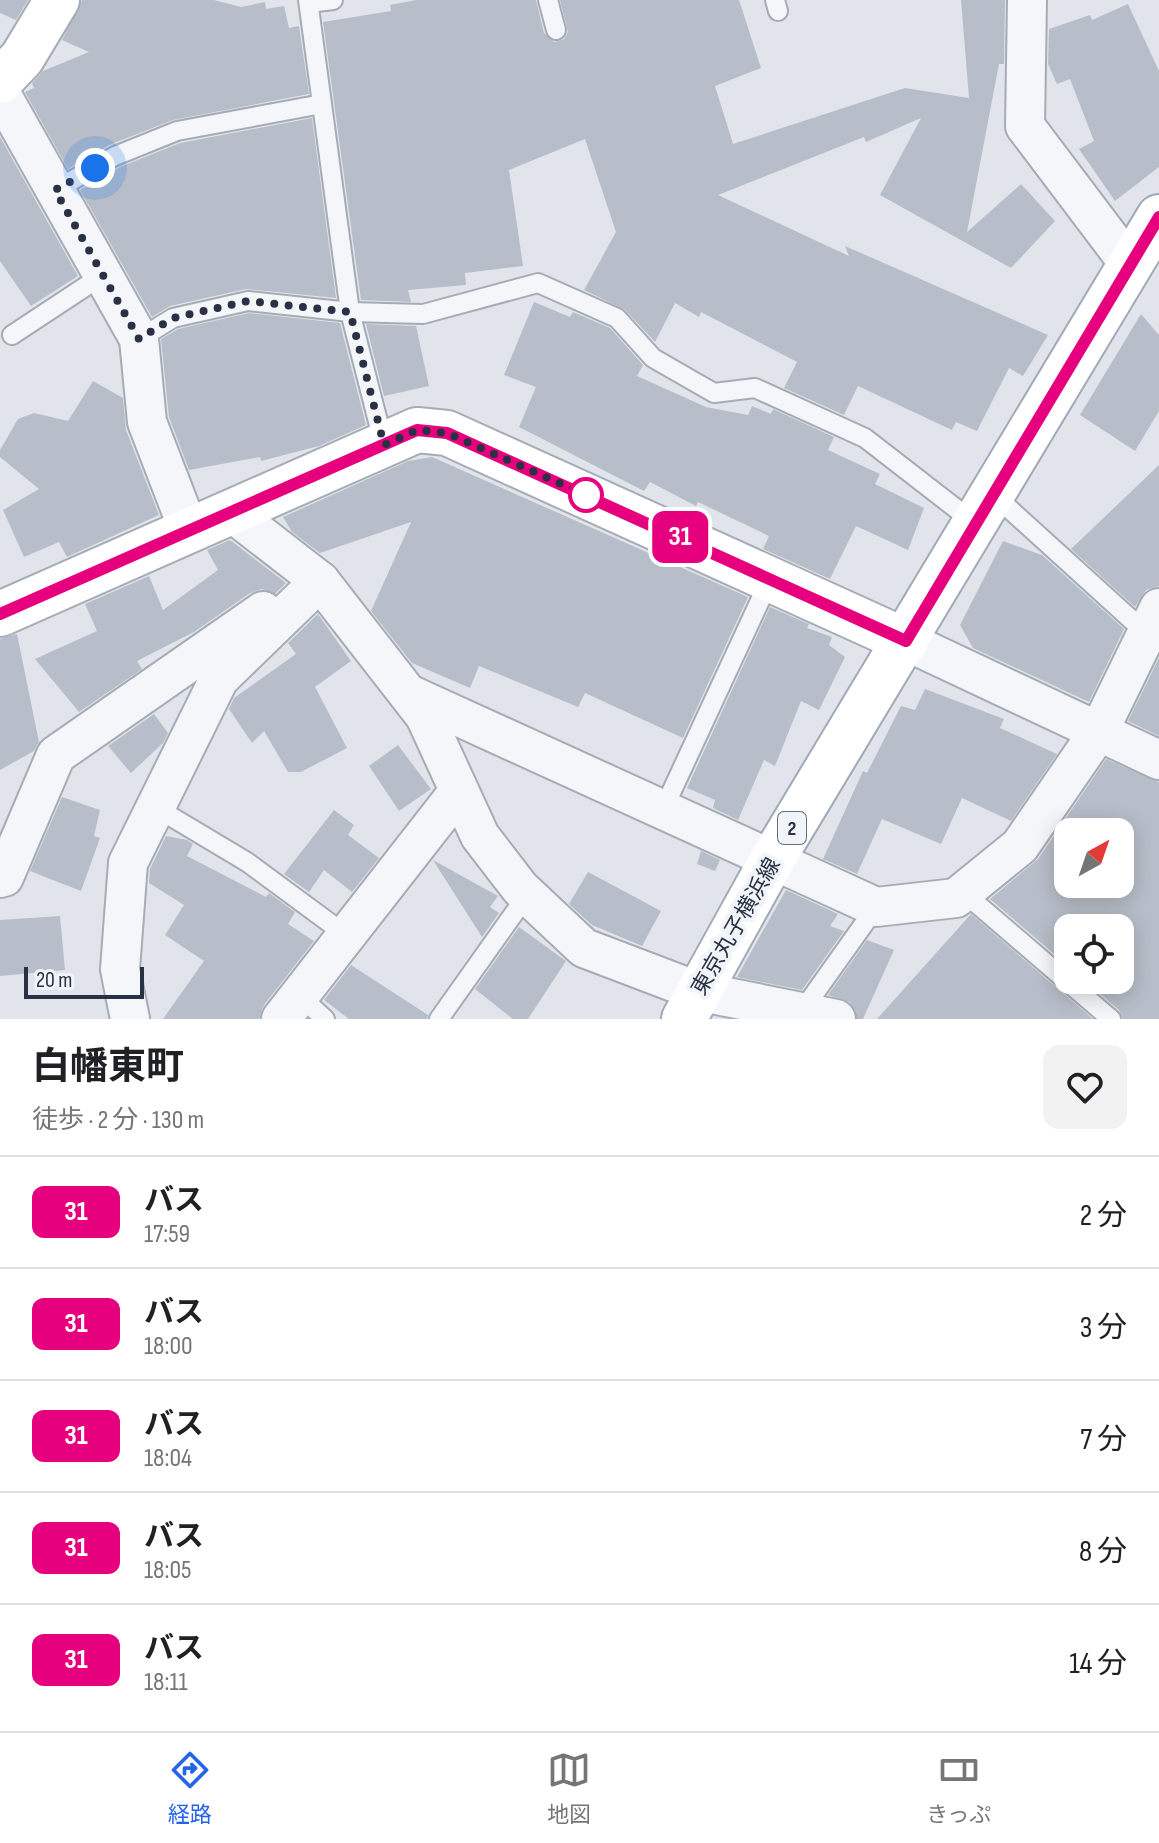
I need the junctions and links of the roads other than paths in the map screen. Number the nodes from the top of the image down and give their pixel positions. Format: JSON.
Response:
{"nodes":[{"id":1,"x":57,"y":0,"type":"edge"},
{"id":2,"x":333,"y":0,"type":"edge"},
{"id":3,"x":548,"y":0,"type":"edge"},
{"id":4,"x":1027,"y":0,"type":"edge"},
{"id":5,"x":309,"y":2,"type":"edge"},
{"id":6,"x":556,"y":30,"type":"dead end"},
{"id":7,"x":5,"y":73,"type":"edge"},
{"id":8,"x":322,"y":104,"type":"junction"},
{"id":9,"x":55,"y":190,"type":"junction"},
{"id":10,"x":1159,"y":217,"type":"edge"},
{"id":11,"x":1130,"y":265,"type":"junction"},
{"id":12,"x":103,"y":275,"type":"junction"},
{"id":13,"x":350,"y":312,"type":"junction"},
{"id":14,"x":12,"y":335,"type":"dead end"},
{"id":15,"x":139,"y":339,"type":"junction"},
{"id":16,"x":384,"y":445,"type":"junction"},
{"id":17,"x":985,"y":510,"type":"junction"},
{"id":18,"x":231,"y":512,"type":"junction"},
{"id":19,"x":189,"y":531,"type":"junction"},
{"id":20,"x":771,"y":577,"type":"junction"},
{"id":21,"x":317,"y":578,"type":"junction"},
{"id":22,"x":0,"y":614,"type":"edge"},
{"id":23,"x":1152,"y":620,"type":"edge"},
{"id":24,"x":906,"y":641,"type":"junction"},
{"id":25,"x":409,"y":694,"type":"junction"},
{"id":26,"x":1099,"y":731,"type":"junction"},
{"id":27,"x":1159,"y":760,"type":"edge"},
{"id":28,"x":459,"y":791,"type":"junction"},
{"id":29,"x":155,"y":807,"type":"junction"},
{"id":30,"x":663,"y":810,"type":"junction"},
{"id":31,"x":772,"y":860,"type":"junction"},
{"id":32,"x":0,"y":878,"type":"edge"},
{"id":33,"x":963,"y":892,"type":"junction"},
{"id":34,"x":527,"y":895,"type":"junction"},
{"id":35,"x":876,"y":907,"type":"junction"},
{"id":36,"x":346,"y":935,"type":"junction"},
{"id":37,"x":690,"y":1005,"type":"edge"},
{"id":38,"x":302,"y":1011,"type":"edge"},
{"id":39,"x":819,"y":1015,"type":"edge"},
{"id":40,"x":130,"y":1019,"type":"edge"},
{"id":41,"x":439,"y":1019,"type":"edge"},
{"id":42,"x":1111,"y":1019,"type":"edge"}],
"edges":[{"from":1,"to":7,"type":"street"},
{"from":2,"to":5,"type":"lane"},
{"from":3,"to":6,"type":"lane"},
{"from":4,"to":11,"type":"street"},
{"from":5,"to":8,"type":"lane"},
{"from":7,"to":9,"type":"street"},
{"from":8,"to":9,"type":"lane"},
{"from":8,"to":13,"type":"lane"},
{"from":9,"to":12,"type":"street"},
{"from":10,"to":11,"type":"street","name":"東京丸子横浜線","number":"2"},
{"from":11,"to":17,"type":"street","name":"東京丸子横浜線","number":"2"},
{"from":12,"to":14,"type":"lane"},
{"from":12,"to":15,"type":"street"},
{"from":13,"to":15,"type":"lane"},
{"from":13,"to":16,"type":"lane"},
{"from":13,"to":17,"type":"lane"},
{"from":15,"to":19,"type":"street"},
{"from":16,"to":18,"type":"street"},
{"from":16,"to":20,"type":"street"},
{"from":17,"to":23,"type":"lane"},
{"from":17,"to":24,"type":"street","name":"東京丸子横浜線","number":"2"},
{"from":18,"to":19,"type":"street"},
{"from":18,"to":21,"type":"street"},
{"from":19,"to":22,"type":"street"},
{"from":20,"to":24,"type":"street"},
{"from":20,"to":30,"type":"lane"},
{"from":21,"to":25,"type":"street"},
{"from":21,"to":29,"type":"street"},
{"from":21,"to":32,"type":"street"},
{"from":23,"to":26,"type":"street"},
{"from":24,"to":26,"type":"street"},
{"from":24,"to":31,"type":"street","name":"東京丸子横浜線","number":"2"},
{"from":25,"to":28,"type":"street"},
{"from":25,"to":30,"type":"street"},
{"from":26,"to":27,"type":"street"},
{"from":26,"to":33,"type":"street"},
{"from":28,"to":34,"type":"street"},
{"from":28,"to":36,"type":"street"},
{"from":29,"to":36,"type":"lane"},
{"from":29,"to":40,"type":"street"},
{"from":30,"to":31,"type":"street"},
{"from":31,"to":35,"type":"street"},
{"from":31,"to":37,"type":"street","name":"東京丸子横浜線","number":"2"},
{"from":33,"to":35,"type":"street"},
{"from":33,"to":42,"type":"lane"},
{"from":34,"to":37,"type":"street"},
{"from":34,"to":41,"type":"lane"},
{"from":35,"to":39,"type":"lane"},
{"from":36,"to":38,"type":"street"},
{"from":37,"to":39,"type":"street"}]}
